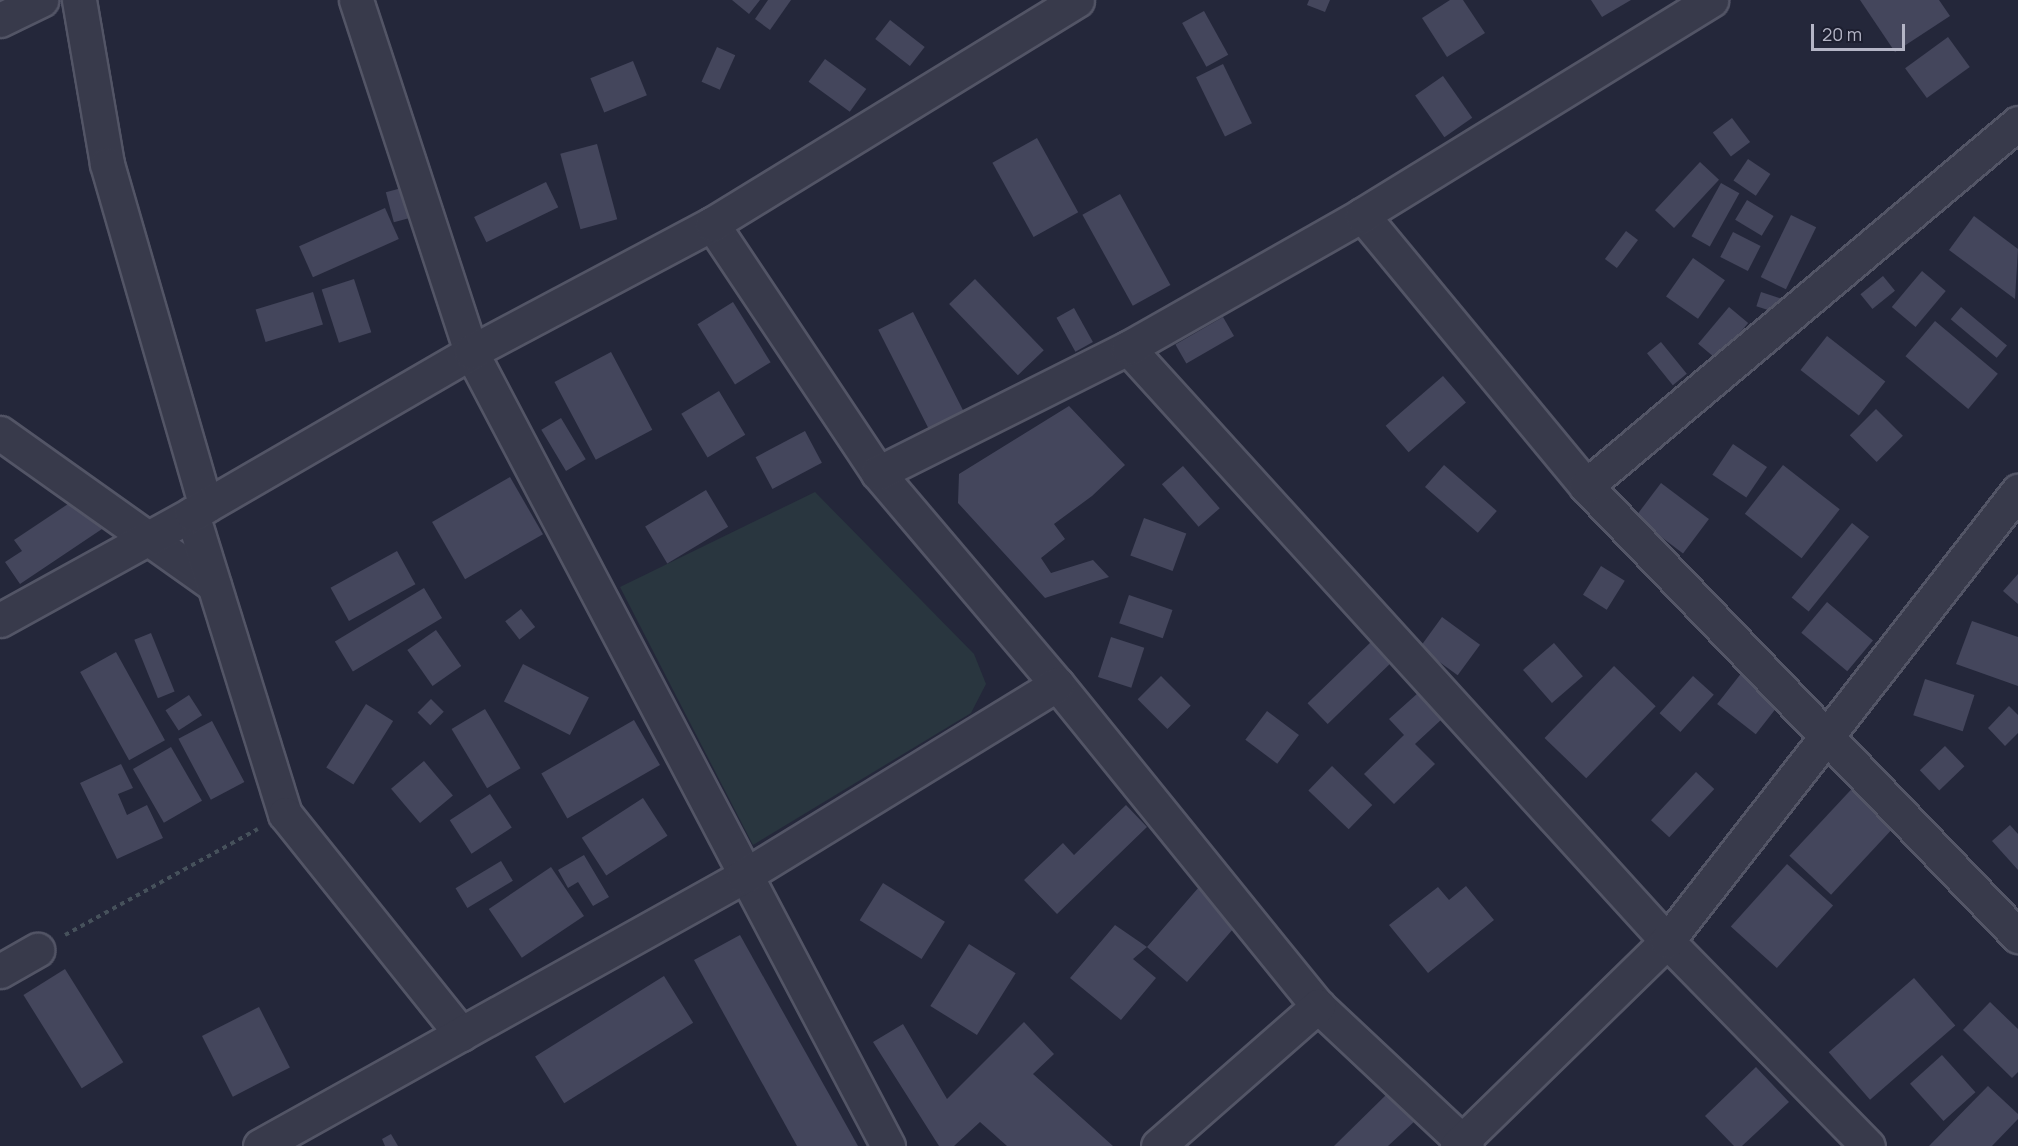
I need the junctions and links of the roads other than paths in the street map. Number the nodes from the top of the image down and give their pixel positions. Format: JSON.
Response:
{"nodes":[{"id":1,"x":41,"y":0,"type":"edge"},
{"id":2,"x":79,"y":0,"type":"edge"},
{"id":3,"x":356,"y":0,"type":"edge"},
{"id":4,"x":1077,"y":0,"type":"edge"},
{"id":5,"x":1711,"y":0,"type":"edge"},
{"id":6,"x":0,"y":20,"type":"edge"},
{"id":7,"x":2018,"y":123,"type":"edge"},
{"id":8,"x":1362,"y":215,"type":"junction"},
{"id":9,"x":712,"y":224,"type":"junction"},
{"id":10,"x":1128,"y":348,"type":"junction"},
{"id":11,"x":471,"y":352,"type":"junction"},
{"id":12,"x":0,"y":434,"type":"edge"},
{"id":13,"x":878,"y":473,"type":"junction"},
{"id":14,"x":1586,"y":486,"type":"junction"},
{"id":15,"x":2015,"y":504,"type":"edge"},
{"id":16,"x":199,"y":510,"type":"junction"},
{"id":17,"x":148,"y":538,"type":"junction"},
{"id":18,"x":214,"y":585,"type":"junction"},
{"id":19,"x":0,"y":620,"type":"edge"},
{"id":20,"x":1057,"y":684,"type":"junction"},
{"id":21,"x":1829,"y":735,"type":"junction"},
{"id":22,"x":744,"y":876,"type":"junction"},
{"id":23,"x":2018,"y":936,"type":"edge"},
{"id":24,"x":1667,"y":941,"type":"junction"},
{"id":25,"x":37,"y":950,"type":"road end"},
{"id":26,"x":0,"y":971,"type":"edge"},
{"id":27,"x":1318,"y":1005,"type":"junction"},
{"id":28,"x":461,"y":1034,"type":"junction"},
{"id":29,"x":1462,"y":1144,"type":"edge"},
{"id":30,"x":260,"y":1146,"type":"edge"},
{"id":31,"x":888,"y":1146,"type":"edge"},
{"id":32,"x":1158,"y":1146,"type":"edge"},
{"id":33,"x":1868,"y":1146,"type":"edge"}],
"edges":[{"from":1,"to":6,"type":"street"},
{"from":2,"to":16,"type":"street"},
{"from":3,"to":11,"type":"street"},
{"from":4,"to":9,"type":"street"},
{"from":5,"to":8,"type":"street"},
{"from":7,"to":14,"type":"street"},
{"from":8,"to":10,"type":"street"},
{"from":8,"to":14,"type":"street"},
{"from":9,"to":11,"type":"street"},
{"from":9,"to":13,"type":"street"},
{"from":10,"to":13,"type":"street"},
{"from":10,"to":24,"type":"street"},
{"from":11,"to":16,"type":"street"},
{"from":11,"to":22,"type":"street"},
{"from":12,"to":17,"type":"street"},
{"from":13,"to":20,"type":"street"},
{"from":14,"to":21,"type":"street"},
{"from":15,"to":21,"type":"street"},
{"from":16,"to":17,"type":"street"},
{"from":16,"to":18,"type":"street"},
{"from":17,"to":18,"type":"street"},
{"from":17,"to":19,"type":"street"},
{"from":18,"to":28,"type":"street"},
{"from":20,"to":22,"type":"street"},
{"from":20,"to":27,"type":"street"},
{"from":21,"to":23,"type":"street"},
{"from":21,"to":24,"type":"street"},
{"from":22,"to":28,"type":"street"},
{"from":22,"to":31,"type":"street"},
{"from":24,"to":29,"type":"street"},
{"from":24,"to":33,"type":"street"},
{"from":25,"to":26,"type":"street"},
{"from":27,"to":29,"type":"street"},
{"from":27,"to":32,"type":"street"},
{"from":28,"to":30,"type":"street"}]}
